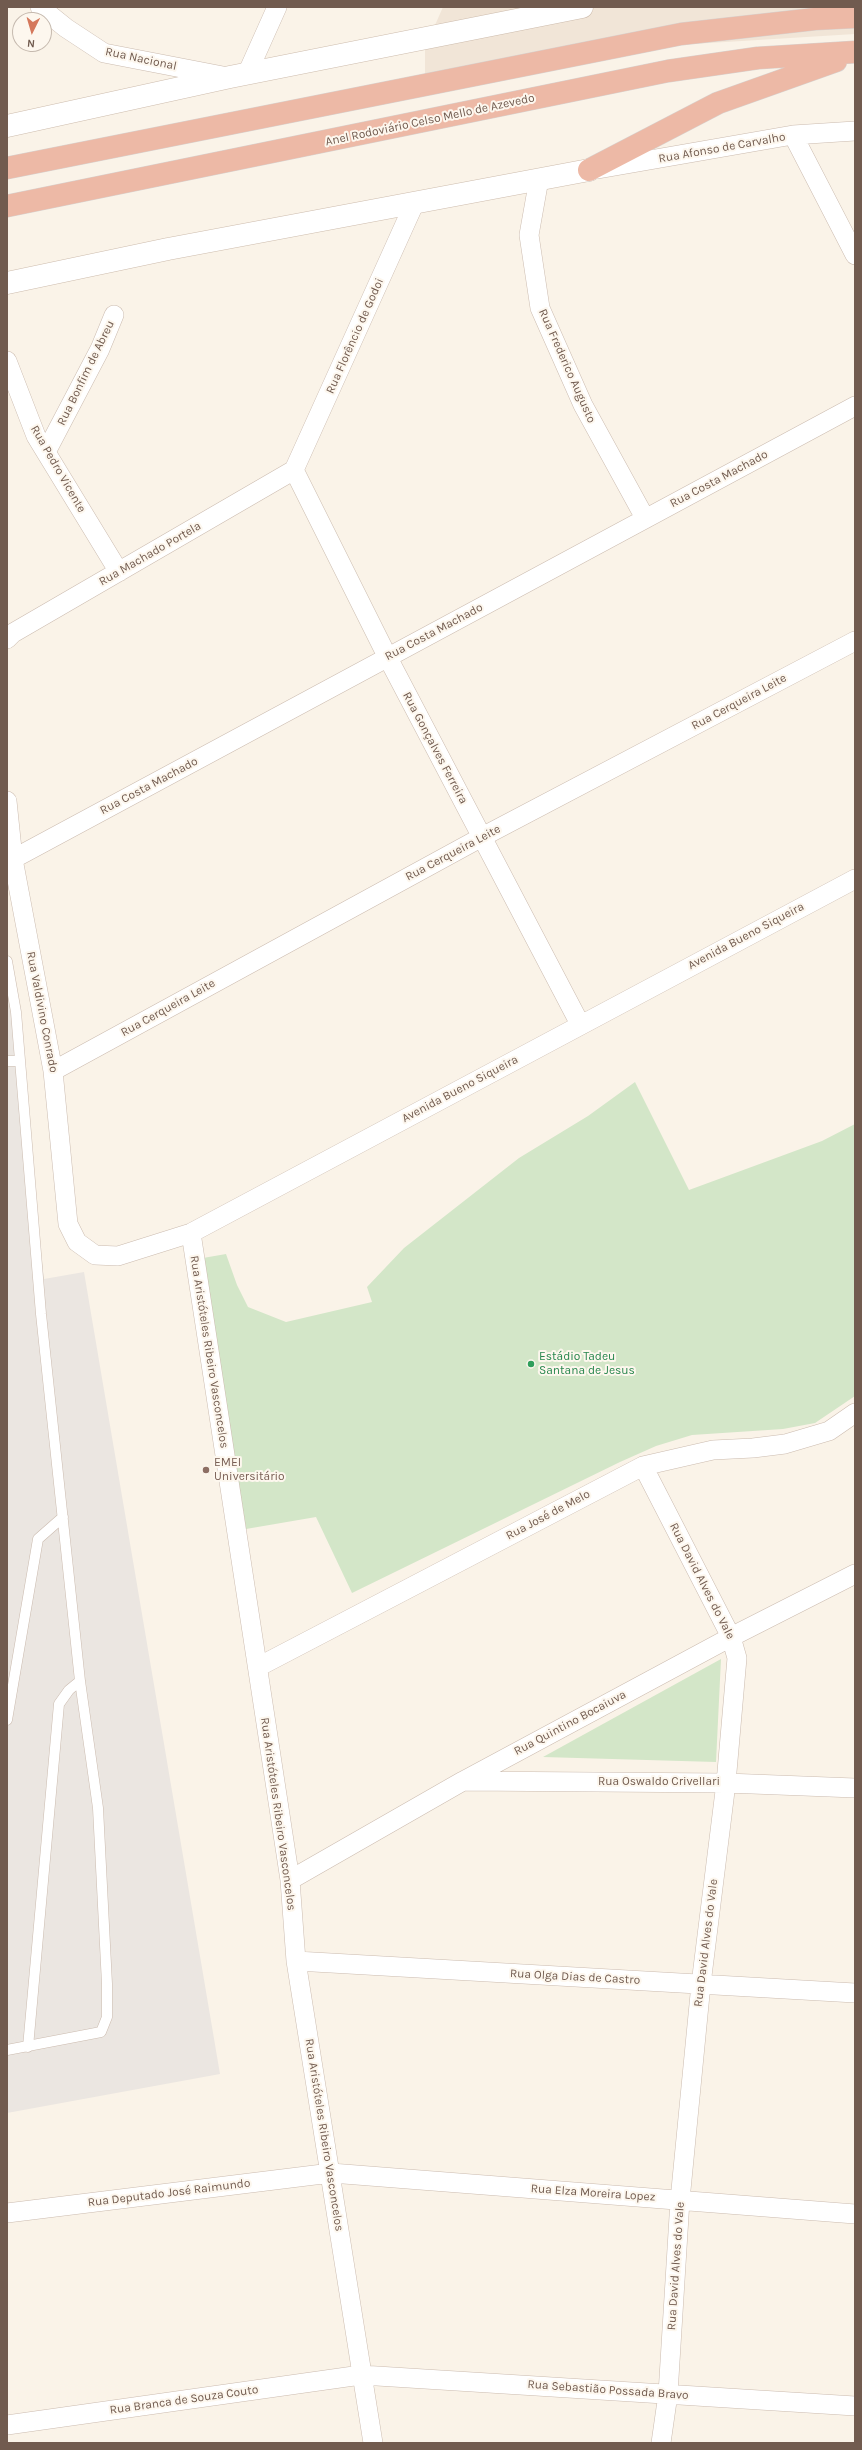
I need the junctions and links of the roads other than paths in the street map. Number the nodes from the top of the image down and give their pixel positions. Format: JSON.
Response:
{"nodes":[{"id":1,"x":41,"y":7,"type":"edge"},
{"id":2,"x":277,"y":7,"type":"edge"},
{"id":3,"x":582,"y":7,"type":"edge"},
{"id":4,"x":855,"y":18,"type":"edge"},
{"id":5,"x":855,"y":53,"type":"edge"},
{"id":6,"x":238,"y":75,"type":"junction"},
{"id":7,"x":12,"y":124,"type":"edge"},
{"id":8,"x":855,"y":131,"type":"edge"},
{"id":9,"x":793,"y":135,"type":"junction"},
{"id":10,"x":7,"y":168,"type":"edge"},
{"id":11,"x":589,"y":170,"type":"junction"},
{"id":12,"x":539,"y":179,"type":"junction"},
{"id":13,"x":415,"y":202,"type":"junction"},
{"id":14,"x":7,"y":206,"type":"edge"},
{"id":15,"x":855,"y":255,"type":"edge"},
{"id":16,"x":7,"y":283,"type":"edge"},
{"id":17,"x":114,"y":315,"type":"dead end"},
{"id":18,"x":7,"y":361,"type":"edge"},
{"id":19,"x":855,"y":406,"type":"edge"},
{"id":20,"x":46,"y":452,"type":"junction"},
{"id":21,"x":294,"y":470,"type":"junction"},
{"id":22,"x":645,"y":518,"type":"junction"},
{"id":23,"x":119,"y":572,"type":"junction"},
{"id":24,"x":7,"y":639,"type":"edge"},
{"id":25,"x":855,"y":641,"type":"edge"},
{"id":26,"x":388,"y":658,"type":"junction"},
{"id":27,"x":7,"y":801,"type":"edge"},
{"id":28,"x":482,"y":837,"type":"junction"},
{"id":29,"x":13,"y":859,"type":"junction"},
{"id":30,"x":855,"y":879,"type":"edge"},
{"id":31,"x":7,"y":961,"type":"edge"},
{"id":32,"x":580,"y":1024,"type":"junction"},
{"id":33,"x":7,"y":1061,"type":"edge"},
{"id":34,"x":20,"y":1061,"type":"junction"},
{"id":35,"x":53,"y":1071,"type":"junction"},
{"id":36,"x":68,"y":1224,"type":"joint"},
{"id":37,"x":191,"y":1233,"type":"junction"},
{"id":38,"x":855,"y":1413,"type":"edge"},
{"id":39,"x":643,"y":1466,"type":"junction"},
{"id":40,"x":62,"y":1517,"type":"junction"},
{"id":41,"x":855,"y":1574,"type":"edge"},
{"id":42,"x":731,"y":1637,"type":"junction"},
{"id":43,"x":258,"y":1668,"type":"junction"},
{"id":44,"x":80,"y":1681,"type":"junction"},
{"id":45,"x":7,"y":1720,"type":"edge"},
{"id":46,"x":462,"y":1781,"type":"junction"},
{"id":47,"x":726,"y":1783,"type":"junction"},
{"id":48,"x":855,"y":1788,"type":"edge"},
{"id":49,"x":290,"y":1880,"type":"junction"},
{"id":50,"x":296,"y":1961,"type":"junction"},
{"id":51,"x":701,"y":1984,"type":"junction"},
{"id":52,"x":855,"y":1993,"type":"edge"},
{"id":53,"x":28,"y":2046,"type":"junction"},
{"id":54,"x":7,"y":2050,"type":"edge"},
{"id":55,"x":330,"y":2173,"type":"junction"},
{"id":56,"x":680,"y":2200,"type":"junction"},
{"id":57,"x":7,"y":2213,"type":"edge"},
{"id":58,"x":855,"y":2214,"type":"edge"},
{"id":59,"x":361,"y":2374,"type":"junction"},
{"id":60,"x":668,"y":2394,"type":"junction"},
{"id":61,"x":855,"y":2406,"type":"edge"},
{"id":62,"x":7,"y":2425,"type":"edge"},
{"id":63,"x":373,"y":2443,"type":"edge"},
{"id":64,"x":661,"y":2443,"type":"edge"}],
"edges":[{"from":1,"to":6,"type":"street","name":"Rua Nacional"},
{"from":2,"to":6,"type":"street"},
{"from":3,"to":6,"type":"main road"},
{"from":4,"to":10,"type":"highway"},
{"from":5,"to":11,"type":"highway"},
{"from":5,"to":14,"type":"highway","name":"Anel Rodoviário Celso Mello de Azevedo"},
{"from":6,"to":7,"type":"main road"},
{"from":8,"to":9,"type":"street","name":"Rua Afonso de Carvalho"},
{"from":9,"to":11,"type":"street","name":"Rua Afonso de Carvalho"},
{"from":9,"to":15,"type":"street"},
{"from":11,"to":12,"type":"main road"},
{"from":12,"to":13,"type":"main road"},
{"from":12,"to":22,"type":"street","name":"Rua Frederico Augusto"},
{"from":13,"to":16,"type":"main road"},
{"from":13,"to":21,"type":"street","name":"Rua Florêncio de Godoi"},
{"from":17,"to":20,"type":"street","name":"Rua Bonfim de Abreu"},
{"from":18,"to":20,"type":"street","name":"Rua Pedro Vicente"},
{"from":19,"to":22,"type":"street","name":"Rua Costa Machado"},
{"from":20,"to":23,"type":"street","name":"Rua Pedro Vicente"},
{"from":21,"to":23,"type":"street","name":"Rua Machado Portela"},
{"from":21,"to":26,"type":"street","name":"Rua Gonçalves Ferreira"},
{"from":22,"to":26,"type":"street","name":"Rua Costa Machado"},
{"from":23,"to":24,"type":"street","name":"Rua Machado Portela"},
{"from":25,"to":28,"type":"street","name":"Rua Cerqueira Leite"},
{"from":26,"to":28,"type":"street","name":"Rua Gonçalves Ferreira"},
{"from":26,"to":29,"type":"street","name":"Rua Costa Machado"},
{"from":27,"to":29,"type":"street","name":"Rua Valdivino Conrado"},
{"from":28,"to":32,"type":"street","name":"Rua Gonçalves Ferreira"},
{"from":28,"to":35,"type":"street","name":"Rua Cerqueira Leite"},
{"from":29,"to":35,"type":"street","name":"Rua Valdivino Conrado"},
{"from":30,"to":32,"type":"street","name":"Avenida Bueno Siqueira"},
{"from":31,"to":34,"type":"lane"},
{"from":32,"to":37,"type":"street","name":"Avenida Bueno Siqueira"},
{"from":33,"to":34,"type":"lane"},
{"from":34,"to":40,"type":"lane"},
{"from":35,"to":36,"type":"street","name":"Rua Valdivino Conrado"},
{"from":36,"to":37,"type":"street","name":"Avenida Bueno Siqueira"},
{"from":37,"to":43,"type":"street","name":"Rua Aristóteles Ribeiro Vasconcelos"},
{"from":38,"to":39,"type":"street","name":"Rua José de Melo"},
{"from":39,"to":42,"type":"street","name":"Rua David Alves do Vale"},
{"from":39,"to":43,"type":"street","name":"Rua José de Melo"},
{"from":40,"to":44,"type":"lane"},
{"from":40,"to":45,"type":"lane"},
{"from":41,"to":42,"type":"street","name":"Rua Quintino Bocaiuva"},
{"from":42,"to":46,"type":"street","name":"Rua Quintino Bocaiuva"},
{"from":42,"to":47,"type":"street","name":"Rua David Alves do Vale"},
{"from":43,"to":49,"type":"street","name":"Rua Aristóteles Ribeiro Vasconcelos"},
{"from":44,"to":53,"type":"lane"},
{"from":44,"to":53,"type":"lane"},
{"from":46,"to":47,"type":"street","name":"Rua Oswaldo Crivellari"},
{"from":46,"to":49,"type":"street","name":"Rua Quintino Bocaiuva"},
{"from":47,"to":48,"type":"street","name":"Rua Oswaldo Crivellari"},
{"from":47,"to":51,"type":"street","name":"Rua David Alves do Vale"},
{"from":49,"to":50,"type":"street","name":"Rua Aristóteles Ribeiro Vasconcelos"},
{"from":50,"to":51,"type":"street","name":"Rua Olga Dias de Castro"},
{"from":50,"to":55,"type":"street","name":"Rua Aristóteles Ribeiro Vasconcelos"},
{"from":51,"to":52,"type":"street","name":"Rua Olga Dias de Castro"},
{"from":51,"to":56,"type":"street","name":"Rua David Alves do Vale"},
{"from":53,"to":54,"type":"lane"},
{"from":55,"to":56,"type":"street","name":"Rua Elza Moreira Lopez"},
{"from":55,"to":57,"type":"street","name":"Rua Deputado José Raimundo"},
{"from":55,"to":59,"type":"street","name":"Rua Aristóteles Ribeiro Vasconcelos"},
{"from":56,"to":58,"type":"street","name":"Rua Elza Moreira Lopez"},
{"from":56,"to":60,"type":"street","name":"Rua David Alves do Vale"},
{"from":59,"to":60,"type":"street","name":"Rua Sebastião Possada Bravo"},
{"from":59,"to":62,"type":"street","name":"Rua Branca de Souza Couto"},
{"from":59,"to":63,"type":"street","name":"Rua Aristóteles Ribeiro Vasconcelos"},
{"from":60,"to":61,"type":"street","name":"Rua Sebastião Possada Bravo"},
{"from":60,"to":64,"type":"street","name":"Rua David Alves do Vale"}]}
